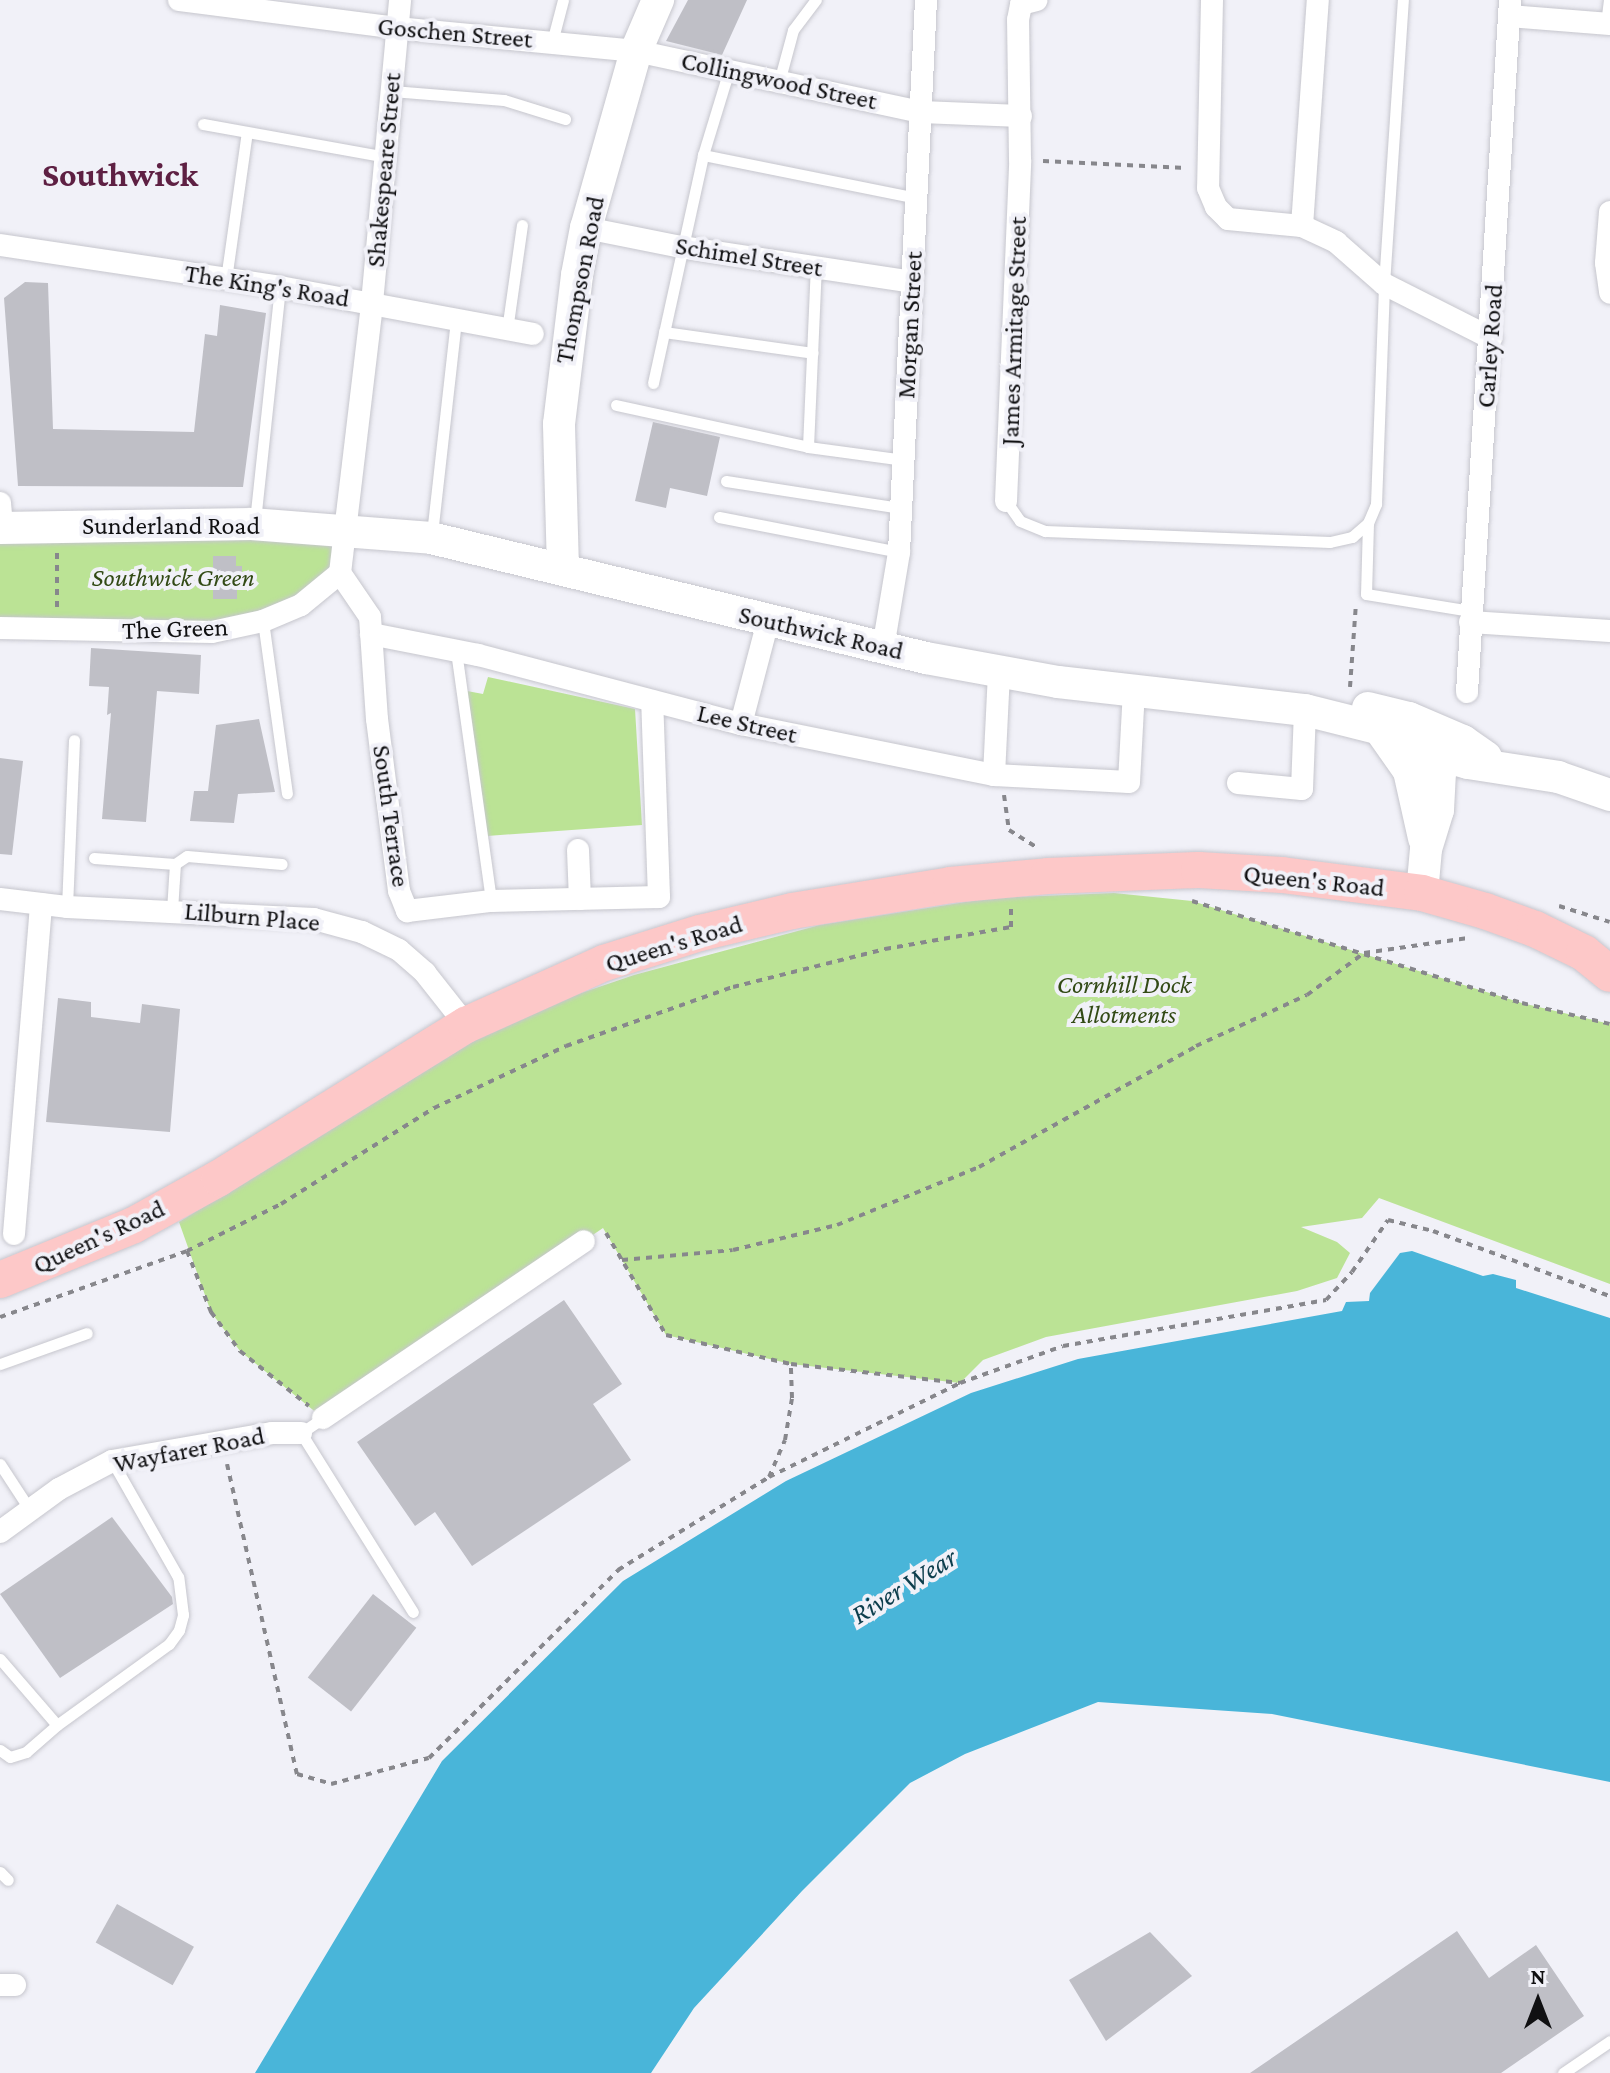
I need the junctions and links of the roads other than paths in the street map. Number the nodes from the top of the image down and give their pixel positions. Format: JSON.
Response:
{"nodes":[{"id":1,"x":179,"y":0,"type":"edge"},
{"id":2,"x":400,"y":0,"type":"edge"},
{"id":3,"x":563,"y":0,"type":"edge"},
{"id":4,"x":658,"y":0,"type":"edge"},
{"id":5,"x":816,"y":0,"type":"edge"},
{"id":6,"x":926,"y":0,"type":"edge"},
{"id":7,"x":1212,"y":0,"type":"edge"},
{"id":8,"x":1318,"y":0,"type":"edge"},
{"id":9,"x":1403,"y":0,"type":"edge"},
{"id":10,"x":1609,"y":0,"type":"edge"},
{"id":11,"x":1026,"y":1,"type":"edge"},
{"id":12,"x":1510,"y":8,"type":"edge"},
{"id":13,"x":1608,"y":24,"type":"edge"},
{"id":14,"x":397,"y":28,"type":"junction"},
{"id":15,"x":552,"y":42,"type":"junction"},
{"id":16,"x":636,"y":51,"type":"junction"},
{"id":17,"x":729,"y":69,"type":"junction"},
{"id":18,"x":779,"y":82,"type":"junction"},
{"id":19,"x":392,"y":91,"type":"junction"},
{"id":20,"x":921,"y":112,"type":"junction"},
{"id":21,"x":1021,"y":116,"type":"junction"},
{"id":22,"x":565,"y":119,"type":"dead end"},
{"id":23,"x":203,"y":124,"type":"dead end"},
{"id":24,"x":247,"y":132,"type":"junction"},
{"id":25,"x":703,"y":155,"type":"junction"},
{"id":26,"x":386,"y":157,"type":"junction"},
{"id":27,"x":916,"y":198,"type":"junction"},
{"id":28,"x":1610,"y":212,"type":"edge"},
{"id":29,"x":522,"y":225,"type":"dead end"},
{"id":30,"x":1302,"y":226,"type":"junction"},
{"id":31,"x":586,"y":228,"type":"junction"},
{"id":32,"x":0,"y":245,"type":"edge"},
{"id":33,"x":681,"y":247,"type":"junction"},
{"id":34,"x":816,"y":267,"type":"junction"},
{"id":35,"x":226,"y":279,"type":"junction"},
{"id":36,"x":912,"y":282,"type":"junction"},
{"id":37,"x":1384,"y":284,"type":"junction"},
{"id":38,"x":280,"y":287,"type":"junction"},
{"id":39,"x":1610,"y":293,"type":"edge"},
{"id":40,"x":372,"y":303,"type":"junction"},
{"id":41,"x":456,"y":321,"type":"junction"},
{"id":42,"x":507,"y":330,"type":"junction"},
{"id":43,"x":664,"y":332,"type":"junction"},
{"id":44,"x":533,"y":334,"type":"dead end"},
{"id":45,"x":1491,"y":338,"type":"junction"},
{"id":46,"x":813,"y":353,"type":"junction"},
{"id":47,"x":653,"y":383,"type":"dead end"},
{"id":48,"x":616,"y":405,"type":"dead end"},
{"id":49,"x":808,"y":447,"type":"junction"},
{"id":50,"x":904,"y":460,"type":"junction"},
{"id":51,"x":726,"y":481,"type":"dead end"},
{"id":52,"x":1006,"y":501,"type":"joint"},
{"id":53,"x":901,"y":508,"type":"junction"},
{"id":54,"x":719,"y":517,"type":"dead end"},
{"id":55,"x":1,"y":520,"type":"edge"},
{"id":56,"x":1368,"y":523,"type":"junction"},
{"id":57,"x":254,"y":525,"type":"junction"},
{"id":58,"x":344,"y":531,"type":"junction"},
{"id":59,"x":431,"y":538,"type":"junction"},
{"id":60,"x":899,"y":552,"type":"junction"},
{"id":61,"x":563,"y":569,"type":"junction"},
{"id":62,"x":340,"y":573,"type":"junction"},
{"id":63,"x":1471,"y":616,"type":"junction"},
{"id":64,"x":263,"y":621,"type":"junction"},
{"id":65,"x":768,"y":621,"type":"junction"},
{"id":66,"x":0,"y":628,"type":"edge"},
{"id":67,"x":1610,"y":631,"type":"edge"},
{"id":68,"x":371,"y":634,"type":"junction"},
{"id":69,"x":883,"y":648,"type":"junction"},
{"id":70,"x":456,"y":651,"type":"junction"},
{"id":71,"x":999,"y":671,"type":"junction"},
{"id":72,"x":1134,"y":690,"type":"junction"},
{"id":73,"x":1467,"y":692,"type":"dead end"},
{"id":74,"x":652,"y":701,"type":"junction"},
{"id":75,"x":1305,"y":710,"type":"junction"},
{"id":76,"x":1409,"y":718,"type":"junction"},
{"id":77,"x":741,"y":724,"type":"junction"},
{"id":78,"x":1377,"y":728,"type":"junction"},
{"id":79,"x":74,"y":740,"type":"dead end"},
{"id":80,"x":1433,"y":753,"type":"junction"},
{"id":81,"x":1501,"y":768,"type":"junction"},
{"id":82,"x":998,"y":775,"type":"junction"},
{"id":83,"x":1238,"y":783,"type":"dead end"},
{"id":84,"x":287,"y":793,"type":"dead end"},
{"id":85,"x":1610,"y":795,"type":"edge"},
{"id":86,"x":1426,"y":849,"type":"junction"},
{"id":87,"x":578,"y":850,"type":"dead end"},
{"id":88,"x":94,"y":858,"type":"dead end"},
{"id":89,"x":175,"y":864,"type":"junction"},
{"id":90,"x":282,"y":864,"type":"dead end"},
{"id":91,"x":1422,"y":893,"type":"junction"},
{"id":92,"x":0,"y":899,"type":"edge"},
{"id":93,"x":580,"y":899,"type":"junction"},
{"id":94,"x":491,"y":901,"type":"junction"},
{"id":95,"x":41,"y":904,"type":"junction"},
{"id":96,"x":67,"y":907,"type":"junction"},
{"id":97,"x":172,"y":910,"type":"junction"},
{"id":98,"x":1610,"y":974,"type":"edge"},
{"id":99,"x":466,"y":1025,"type":"junction"},
{"id":100,"x":14,"y":1234,"type":"dead end"},
{"id":101,"x":584,"y":1241,"type":"road end"},
{"id":102,"x":0,"y":1280,"type":"edge"},
{"id":103,"x":87,"y":1333,"type":"dead end"},
{"id":104,"x":0,"y":1364,"type":"edge"},
{"id":105,"x":323,"y":1418,"type":"joint"},
{"id":106,"x":301,"y":1433,"type":"junction"},
{"id":107,"x":112,"y":1461,"type":"junction"},
{"id":108,"x":0,"y":1464,"type":"edge"},
{"id":109,"x":30,"y":1510,"type":"junction"},
{"id":110,"x":0,"y":1532,"type":"edge"},
{"id":111,"x":413,"y":1612,"type":"dead end"},
{"id":112,"x":0,"y":1659,"type":"edge"},
{"id":113,"x":57,"y":1725,"type":"junction"},
{"id":114,"x":0,"y":1750,"type":"edge"},
{"id":115,"x":1610,"y":2041,"type":"edge"},
{"id":116,"x":1563,"y":2073,"type":"edge"}],
"edges":[{"from":1,"to":14,"type":"street","name":"Goschen Street"},
{"from":2,"to":14,"type":"street","name":"Shakespeare Street"},
{"from":3,"to":15,"type":"lane"},
{"from":4,"to":16,"type":"main road","name":"Thompson Road"},
{"from":5,"to":18,"type":"lane"},
{"from":6,"to":20,"type":"street","name":"Morgan Street"},
{"from":7,"to":30,"type":"street"},
{"from":8,"to":30,"type":"street"},
{"from":9,"to":37,"type":"lane"},
{"from":10,"to":13,"type":"lane"},
{"from":11,"to":21,"type":"street","name":"James Armitage Street"},
{"from":12,"to":13,"type":"street"},
{"from":12,"to":45,"type":"street","name":"Carley Road"},
{"from":14,"to":15,"type":"street","name":"Goschen Street"},
{"from":14,"to":19,"type":"street","name":"Shakespeare Street"},
{"from":15,"to":16,"type":"street","name":"Goschen Street"},
{"from":16,"to":17,"type":"street","name":"Collingwood Street"},
{"from":16,"to":31,"type":"main road","name":"Thompson Road"},
{"from":17,"to":18,"type":"street","name":"Collingwood Street"},
{"from":17,"to":25,"type":"lane"},
{"from":18,"to":20,"type":"street","name":"Collingwood Street"},
{"from":19,"to":22,"type":"lane"},
{"from":19,"to":26,"type":"street","name":"Shakespeare Street"},
{"from":20,"to":21,"type":"street","name":"Collingwood Street"},
{"from":20,"to":27,"type":"street","name":"Morgan Street"},
{"from":21,"to":52,"type":"street","name":"James Armitage Street"},
{"from":23,"to":24,"type":"lane"},
{"from":24,"to":26,"type":"lane"},
{"from":24,"to":35,"type":"lane"},
{"from":25,"to":27,"type":"lane"},
{"from":25,"to":33,"type":"lane"},
{"from":26,"to":40,"type":"street","name":"Shakespeare Street"},
{"from":27,"to":36,"type":"street","name":"Morgan Street"},
{"from":28,"to":39,"type":"street"},
{"from":29,"to":42,"type":"lane"},
{"from":30,"to":37,"type":"street"},
{"from":31,"to":33,"type":"street","name":"Schimel Street"},
{"from":31,"to":61,"type":"main road","name":"Thompson Road"},
{"from":32,"to":35,"type":"street","name":"The King's Road"},
{"from":33,"to":34,"type":"street","name":"Schimel Street"},
{"from":33,"to":43,"type":"lane"},
{"from":34,"to":36,"type":"street","name":"Schimel Street"},
{"from":34,"to":46,"type":"lane"},
{"from":35,"to":38,"type":"street","name":"The King's Road"},
{"from":36,"to":50,"type":"street","name":"Morgan Street"},
{"from":37,"to":45,"type":"street"},
{"from":37,"to":56,"type":"lane"},
{"from":38,"to":40,"type":"street","name":"The King's Road"},
{"from":38,"to":57,"type":"lane"},
{"from":40,"to":41,"type":"street","name":"The King's Road"},
{"from":40,"to":58,"type":"street","name":"Shakespeare Street"},
{"from":41,"to":42,"type":"street","name":"The King's Road"},
{"from":41,"to":59,"type":"lane"},
{"from":42,"to":44,"type":"street","name":"The King's Road"},
{"from":43,"to":46,"type":"lane"},
{"from":43,"to":47,"type":"lane"},
{"from":45,"to":63,"type":"street","name":"Carley Road"},
{"from":46,"to":49,"type":"lane"},
{"from":48,"to":49,"type":"lane"},
{"from":49,"to":50,"type":"lane"},
{"from":50,"to":53,"type":"street","name":"Morgan Street"},
{"from":51,"to":53,"type":"lane"},
{"from":52,"to":56,"type":"lane"},
{"from":53,"to":60,"type":"street","name":"Morgan Street"},
{"from":54,"to":60,"type":"lane"},
{"from":55,"to":57,"type":"main road","name":"Sunderland Road"},
{"from":56,"to":63,"type":"lane"},
{"from":57,"to":58,"type":"main road","name":"Sunderland Road"},
{"from":58,"to":59,"type":"main road","name":"Southwick Road"},
{"from":58,"to":62,"type":"street"},
{"from":59,"to":61,"type":"main road","name":"Southwick Road"},
{"from":60,"to":69,"type":"street","name":"Morgan Street"},
{"from":61,"to":65,"type":"main road","name":"Southwick Road"},
{"from":62,"to":64,"type":"street","name":"The Green"},
{"from":62,"to":68,"type":"street","name":"South Terrace"},
{"from":63,"to":67,"type":"street"},
{"from":63,"to":73,"type":"street","name":"Carley Road"},
{"from":64,"to":66,"type":"street","name":"The Green"},
{"from":64,"to":84,"type":"lane"},
{"from":65,"to":69,"type":"main road","name":"Southwick Road"},
{"from":65,"to":77,"type":"street"},
{"from":68,"to":70,"type":"street","name":"Lee Street"},
{"from":68,"to":94,"type":"street","name":"South Terrace"},
{"from":69,"to":71,"type":"main road","name":"Southwick Road"},
{"from":70,"to":74,"type":"street","name":"Lee Street"},
{"from":70,"to":94,"type":"lane"},
{"from":71,"to":72,"type":"main road","name":"Southwick Road"},
{"from":71,"to":82,"type":"street"},
{"from":72,"to":75,"type":"main road","name":"Southwick Road"},
{"from":72,"to":82,"type":"street","name":"Lee Street"},
{"from":74,"to":77,"type":"street","name":"Lee Street"},
{"from":74,"to":93,"type":"street","name":"South Terrace"},
{"from":75,"to":76,"type":"main road"},
{"from":75,"to":78,"type":"main road"},
{"from":75,"to":83,"type":"street"},
{"from":76,"to":80,"type":"main road"},
{"from":76,"to":81,"type":"main road"},
{"from":77,"to":82,"type":"street","name":"Lee Street"},
{"from":78,"to":80,"type":"main road"},
{"from":78,"to":86,"type":"main road"},
{"from":79,"to":96,"type":"lane"},
{"from":80,"to":81,"type":"main road"},
{"from":80,"to":86,"type":"main road"},
{"from":81,"to":85,"type":"main road"},
{"from":86,"to":91,"type":"main road"},
{"from":87,"to":93,"type":"street"},
{"from":88,"to":89,"type":"lane"},
{"from":89,"to":90,"type":"lane"},
{"from":89,"to":97,"type":"lane"},
{"from":91,"to":98,"type":"main road","name":"Queen's Road"},
{"from":91,"to":99,"type":"main road","name":"Queen's Road"},
{"from":92,"to":95,"type":"street","name":"Lilburn Place"},
{"from":93,"to":94,"type":"street","name":"South Terrace"},
{"from":95,"to":96,"type":"street","name":"Lilburn Place"},
{"from":95,"to":100,"type":"street"},
{"from":96,"to":97,"type":"street","name":"Lilburn Place"},
{"from":97,"to":99,"type":"street","name":"Lilburn Place"},
{"from":99,"to":102,"type":"main road","name":"Queen's Road"},
{"from":101,"to":105,"type":"street"},
{"from":103,"to":104,"type":"lane"},
{"from":105,"to":106,"type":"lane"},
{"from":106,"to":107,"type":"street","name":"Wayfarer Road"},
{"from":106,"to":111,"type":"lane"},
{"from":107,"to":109,"type":"street","name":"Wayfarer Road"},
{"from":107,"to":113,"type":"lane"},
{"from":108,"to":109,"type":"lane"},
{"from":109,"to":110,"type":"street","name":"Wayfarer Road"},
{"from":112,"to":113,"type":"lane"},
{"from":113,"to":114,"type":"lane"},
{"from":115,"to":116,"type":"lane"}]}
